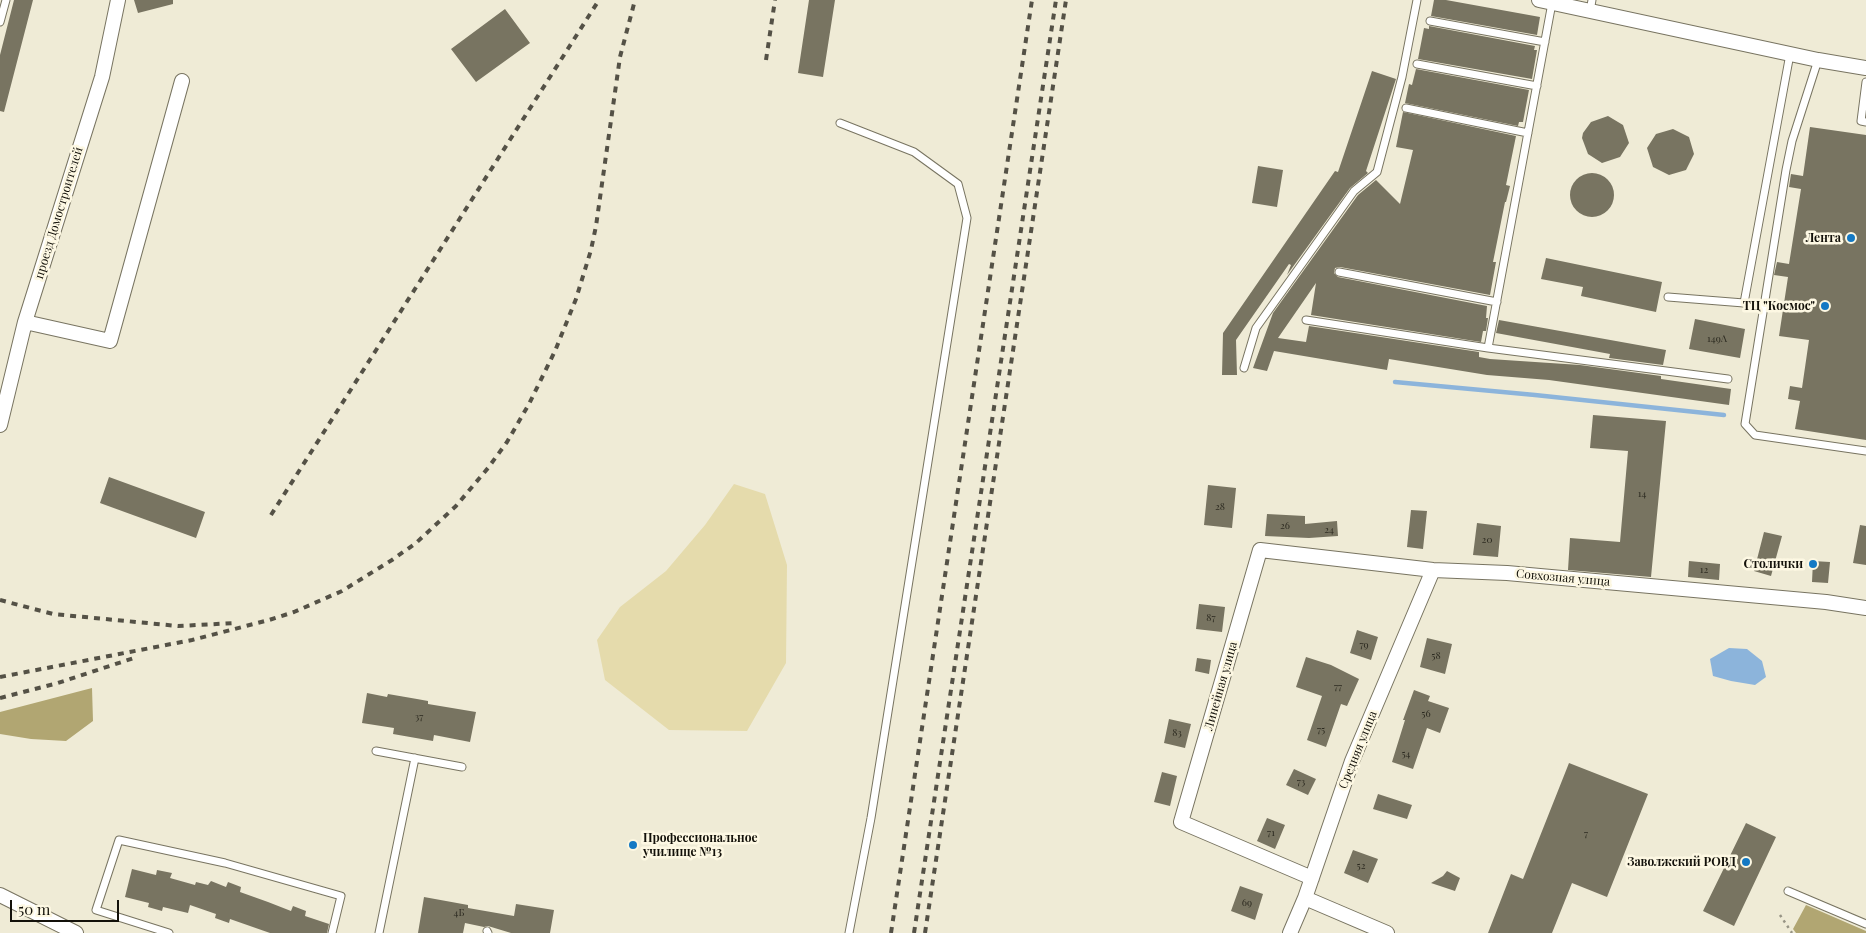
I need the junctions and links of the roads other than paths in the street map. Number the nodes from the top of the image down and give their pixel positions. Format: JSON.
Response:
{"nodes":[{"id":1,"x":6,"y":0,"type":"edge"},
{"id":2,"x":118,"y":0,"type":"edge"},
{"id":3,"x":1417,"y":0,"type":"edge"},
{"id":4,"x":1546,"y":1,"type":"edge"},
{"id":5,"x":1591,"y":5,"type":"edge"},
{"id":6,"x":1430,"y":21,"type":"dead end"},
{"id":7,"x":0,"y":22,"type":"edge"},
{"id":8,"x":1545,"y":42,"type":"junction"},
{"id":9,"x":1790,"y":54,"type":"junction"},
{"id":10,"x":1818,"y":60,"type":"junction"},
{"id":11,"x":1417,"y":64,"type":"dead end"},
{"id":12,"x":1866,"y":68,"type":"edge"},
{"id":13,"x":182,"y":80,"type":"dead end"},
{"id":14,"x":1866,"y":82,"type":"edge"},
{"id":15,"x":1537,"y":86,"type":"junction"},
{"id":16,"x":1406,"y":108,"type":"dead end"},
{"id":17,"x":1866,"y":122,"type":"edge"},
{"id":18,"x":840,"y":123,"type":"dead end"},
{"id":19,"x":1528,"y":133,"type":"junction"},
{"id":20,"x":1339,"y":272,"type":"dead end"},
{"id":21,"x":1668,"y":297,"type":"dead end"},
{"id":22,"x":1497,"y":302,"type":"junction"},
{"id":23,"x":1306,"y":320,"type":"dead end"},
{"id":24,"x":25,"y":322,"type":"junction"},
{"id":25,"x":1488,"y":348,"type":"junction"},
{"id":26,"x":1244,"y":368,"type":"dead end"},
{"id":27,"x":1728,"y":380,"type":"dead end"},
{"id":28,"x":0,"y":425,"type":"edge"},
{"id":29,"x":1866,"y":452,"type":"edge"},
{"id":30,"x":1260,"y":550,"type":"joint"},
{"id":31,"x":1433,"y":570,"type":"junction"},
{"id":32,"x":1866,"y":608,"type":"edge"},
{"id":33,"x":376,"y":751,"type":"dead end"},
{"id":34,"x":415,"y":758,"type":"junction"},
{"id":35,"x":462,"y":767,"type":"dead end"},
{"id":36,"x":1312,"y":878,"type":"junction"},
{"id":37,"x":1788,"y":891,"type":"dead end"},
{"id":38,"x":0,"y":895,"type":"edge"},
{"id":39,"x":1305,"y":898,"type":"junction"},
{"id":40,"x":1866,"y":924,"type":"edge"},
{"id":41,"x":76,"y":933,"type":"edge"},
{"id":42,"x":169,"y":933,"type":"edge"},
{"id":43,"x":332,"y":933,"type":"edge"},
{"id":44,"x":379,"y":933,"type":"edge"},
{"id":45,"x":849,"y":933,"type":"edge"},
{"id":46,"x":1290,"y":933,"type":"edge"},
{"id":47,"x":1387,"y":933,"type":"edge"}],
"edges":[{"from":1,"to":7,"type":"lane"},
{"from":2,"to":24,"type":"street","name":"проезд Домостроителей"},
{"from":3,"to":26,"type":"lane"},
{"from":4,"to":5,"type":"street"},
{"from":4,"to":8,"type":"lane"},
{"from":5,"to":9,"type":"street"},
{"from":6,"to":8,"type":"lane"},
{"from":8,"to":15,"type":"lane"},
{"from":9,"to":10,"type":"street"},
{"from":9,"to":21,"type":"lane"},
{"from":10,"to":12,"type":"street"},
{"from":10,"to":29,"type":"lane"},
{"from":11,"to":15,"type":"lane"},
{"from":13,"to":24,"type":"street"},
{"from":14,"to":17,"type":"lane"},
{"from":15,"to":19,"type":"lane"},
{"from":16,"to":19,"type":"lane"},
{"from":18,"to":45,"type":"lane"},
{"from":19,"to":22,"type":"lane"},
{"from":20,"to":22,"type":"lane"},
{"from":22,"to":25,"type":"lane"},
{"from":23,"to":25,"type":"lane"},
{"from":24,"to":28,"type":"street","name":"проезд Домостроителей"},
{"from":25,"to":27,"type":"lane"},
{"from":30,"to":31,"type":"street","name":"Совхозная улица"},
{"from":30,"to":36,"type":"street","name":"Линейная улица"},
{"from":31,"to":32,"type":"street","name":"Совхозная улица"},
{"from":31,"to":36,"type":"street","name":"Средняя улица"},
{"from":33,"to":34,"type":"lane"},
{"from":34,"to":35,"type":"lane"},
{"from":34,"to":44,"type":"lane"},
{"from":36,"to":39,"type":"street","name":"Средняя улица"},
{"from":37,"to":40,"type":"lane"},
{"from":38,"to":41,"type":"street"},
{"from":39,"to":46,"type":"street","name":"Средняя улица"},
{"from":39,"to":47,"type":"street"},
{"from":42,"to":43,"type":"lane"}]}
